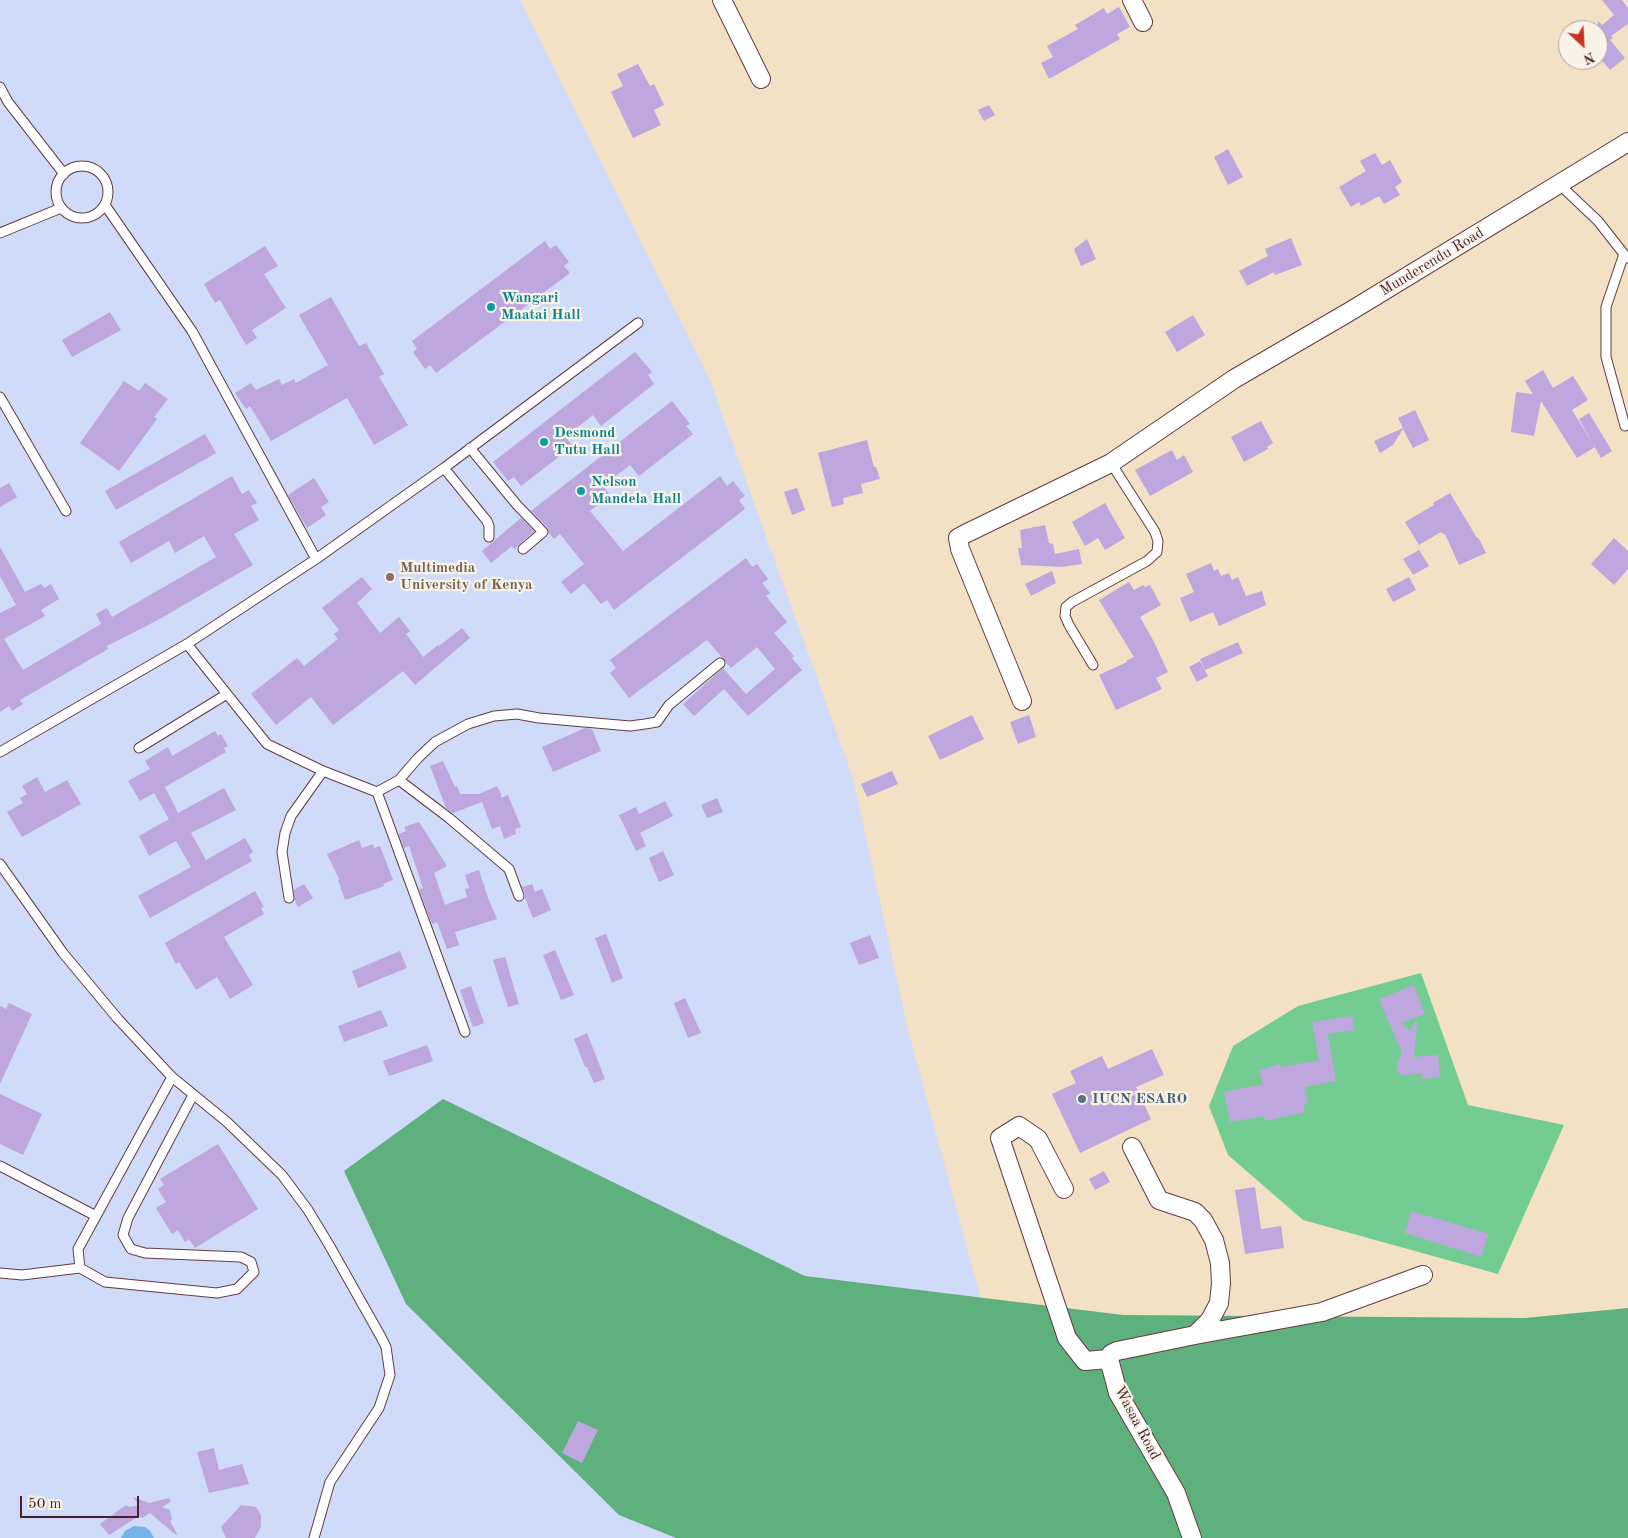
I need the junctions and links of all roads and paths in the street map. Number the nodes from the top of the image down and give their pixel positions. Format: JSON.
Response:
{"nodes":[{"id":1,"x":722,"y":0,"type":"edge"},
{"id":2,"x":1132,"y":0,"type":"edge"},
{"id":3,"x":1143,"y":22,"type":"dead end"},
{"id":4,"x":761,"y":79,"type":"dead end"},
{"id":5,"x":0,"y":87,"type":"edge"},
{"id":6,"x":1628,"y":142,"type":"edge"},
{"id":7,"x":64,"y":174,"type":"junction"},
{"id":8,"x":1560,"y":185,"type":"junction"},
{"id":9,"x":105,"y":205,"type":"junction"},
{"id":10,"x":61,"y":208,"type":"junction"},
{"id":11,"x":0,"y":233,"type":"edge"},
{"id":12,"x":1626,"y":256,"type":"edge"},
{"id":13,"x":638,"y":324,"type":"dead end"},
{"id":14,"x":0,"y":397,"type":"edge"},
{"id":15,"x":1624,"y":426,"type":"dead end"},
{"id":16,"x":470,"y":448,"type":"junction"},
{"id":17,"x":1110,"y":463,"type":"junction"},
{"id":18,"x":444,"y":468,"type":"junction"},
{"id":19,"x":66,"y":510,"type":"dead end"},
{"id":20,"x":489,"y":537,"type":"dead end"},
{"id":21,"x":522,"y":549,"type":"dead end"},
{"id":22,"x":316,"y":559,"type":"junction"},
{"id":23,"x":187,"y":644,"type":"junction"},
{"id":24,"x":720,"y":663,"type":"dead end"},
{"id":25,"x":1093,"y":665,"type":"dead end"},
{"id":26,"x":227,"y":694,"type":"junction"},
{"id":27,"x":1022,"y":701,"type":"dead end"},
{"id":28,"x":138,"y":748,"type":"dead end"},
{"id":29,"x":0,"y":752,"type":"edge"},
{"id":30,"x":323,"y":771,"type":"junction"},
{"id":31,"x":399,"y":780,"type":"junction"},
{"id":32,"x":377,"y":792,"type":"junction"},
{"id":33,"x":0,"y":864,"type":"edge"},
{"id":34,"x":519,"y":896,"type":"dead end"},
{"id":35,"x":289,"y":898,"type":"dead end"},
{"id":36,"x":465,"y":1032,"type":"dead end"},
{"id":37,"x":172,"y":1077,"type":"junction"},
{"id":38,"x":193,"y":1095,"type":"junction"},
{"id":39,"x":1132,"y":1147,"type":"dead end"},
{"id":40,"x":0,"y":1166,"type":"edge"},
{"id":41,"x":1064,"y":1189,"type":"dead end"},
{"id":42,"x":96,"y":1216,"type":"junction"},
{"id":43,"x":80,"y":1268,"type":"junction"},
{"id":44,"x":0,"y":1273,"type":"edge"},
{"id":45,"x":1423,"y":1275,"type":"dead end"},
{"id":46,"x":1195,"y":1335,"type":"junction"},
{"id":47,"x":1109,"y":1359,"type":"junction"},
{"id":48,"x":314,"y":1538,"type":"edge"},
{"id":49,"x":1192,"y":1538,"type":"edge"}],
"edges":[{"from":1,"to":4,"type":"street"},
{"from":2,"to":3,"type":"street"},
{"from":5,"to":7,"type":"lane"},
{"from":6,"to":8,"type":"street","name":"Munderendu Road"},
{"from":7,"to":9,"type":"lane"},
{"from":7,"to":10,"type":"lane"},
{"from":8,"to":12,"type":"lane"},
{"from":8,"to":17,"type":"street","name":"Munderendu Road"},
{"from":9,"to":10,"type":"lane"},
{"from":9,"to":22,"type":"lane"},
{"from":10,"to":11,"type":"lane"},
{"from":12,"to":15,"type":"lane"},
{"from":13,"to":16,"type":"lane"},
{"from":14,"to":19,"type":"lane"},
{"from":16,"to":18,"type":"lane"},
{"from":16,"to":21,"type":"lane"},
{"from":17,"to":25,"type":"lane"},
{"from":17,"to":27,"type":"street","name":"Munderendu Road"},
{"from":18,"to":20,"type":"lane"},
{"from":18,"to":22,"type":"lane"},
{"from":22,"to":23,"type":"lane"},
{"from":23,"to":26,"type":"lane"},
{"from":23,"to":29,"type":"lane"},
{"from":24,"to":31,"type":"lane"},
{"from":26,"to":28,"type":"lane"},
{"from":26,"to":30,"type":"lane"},
{"from":30,"to":32,"type":"lane"},
{"from":30,"to":35,"type":"lane"},
{"from":31,"to":32,"type":"lane"},
{"from":31,"to":34,"type":"lane"},
{"from":32,"to":36,"type":"lane"},
{"from":33,"to":37,"type":"lane"},
{"from":37,"to":38,"type":"lane"},
{"from":37,"to":42,"type":"lane"},
{"from":38,"to":43,"type":"lane"},
{"from":38,"to":48,"type":"lane"},
{"from":39,"to":46,"type":"street"},
{"from":40,"to":42,"type":"lane"},
{"from":41,"to":47,"type":"street"},
{"from":42,"to":43,"type":"lane"},
{"from":43,"to":44,"type":"lane"},
{"from":45,"to":46,"type":"street"},
{"from":46,"to":47,"type":"street"},
{"from":47,"to":49,"type":"street","name":"Wasaa Road"}]}
